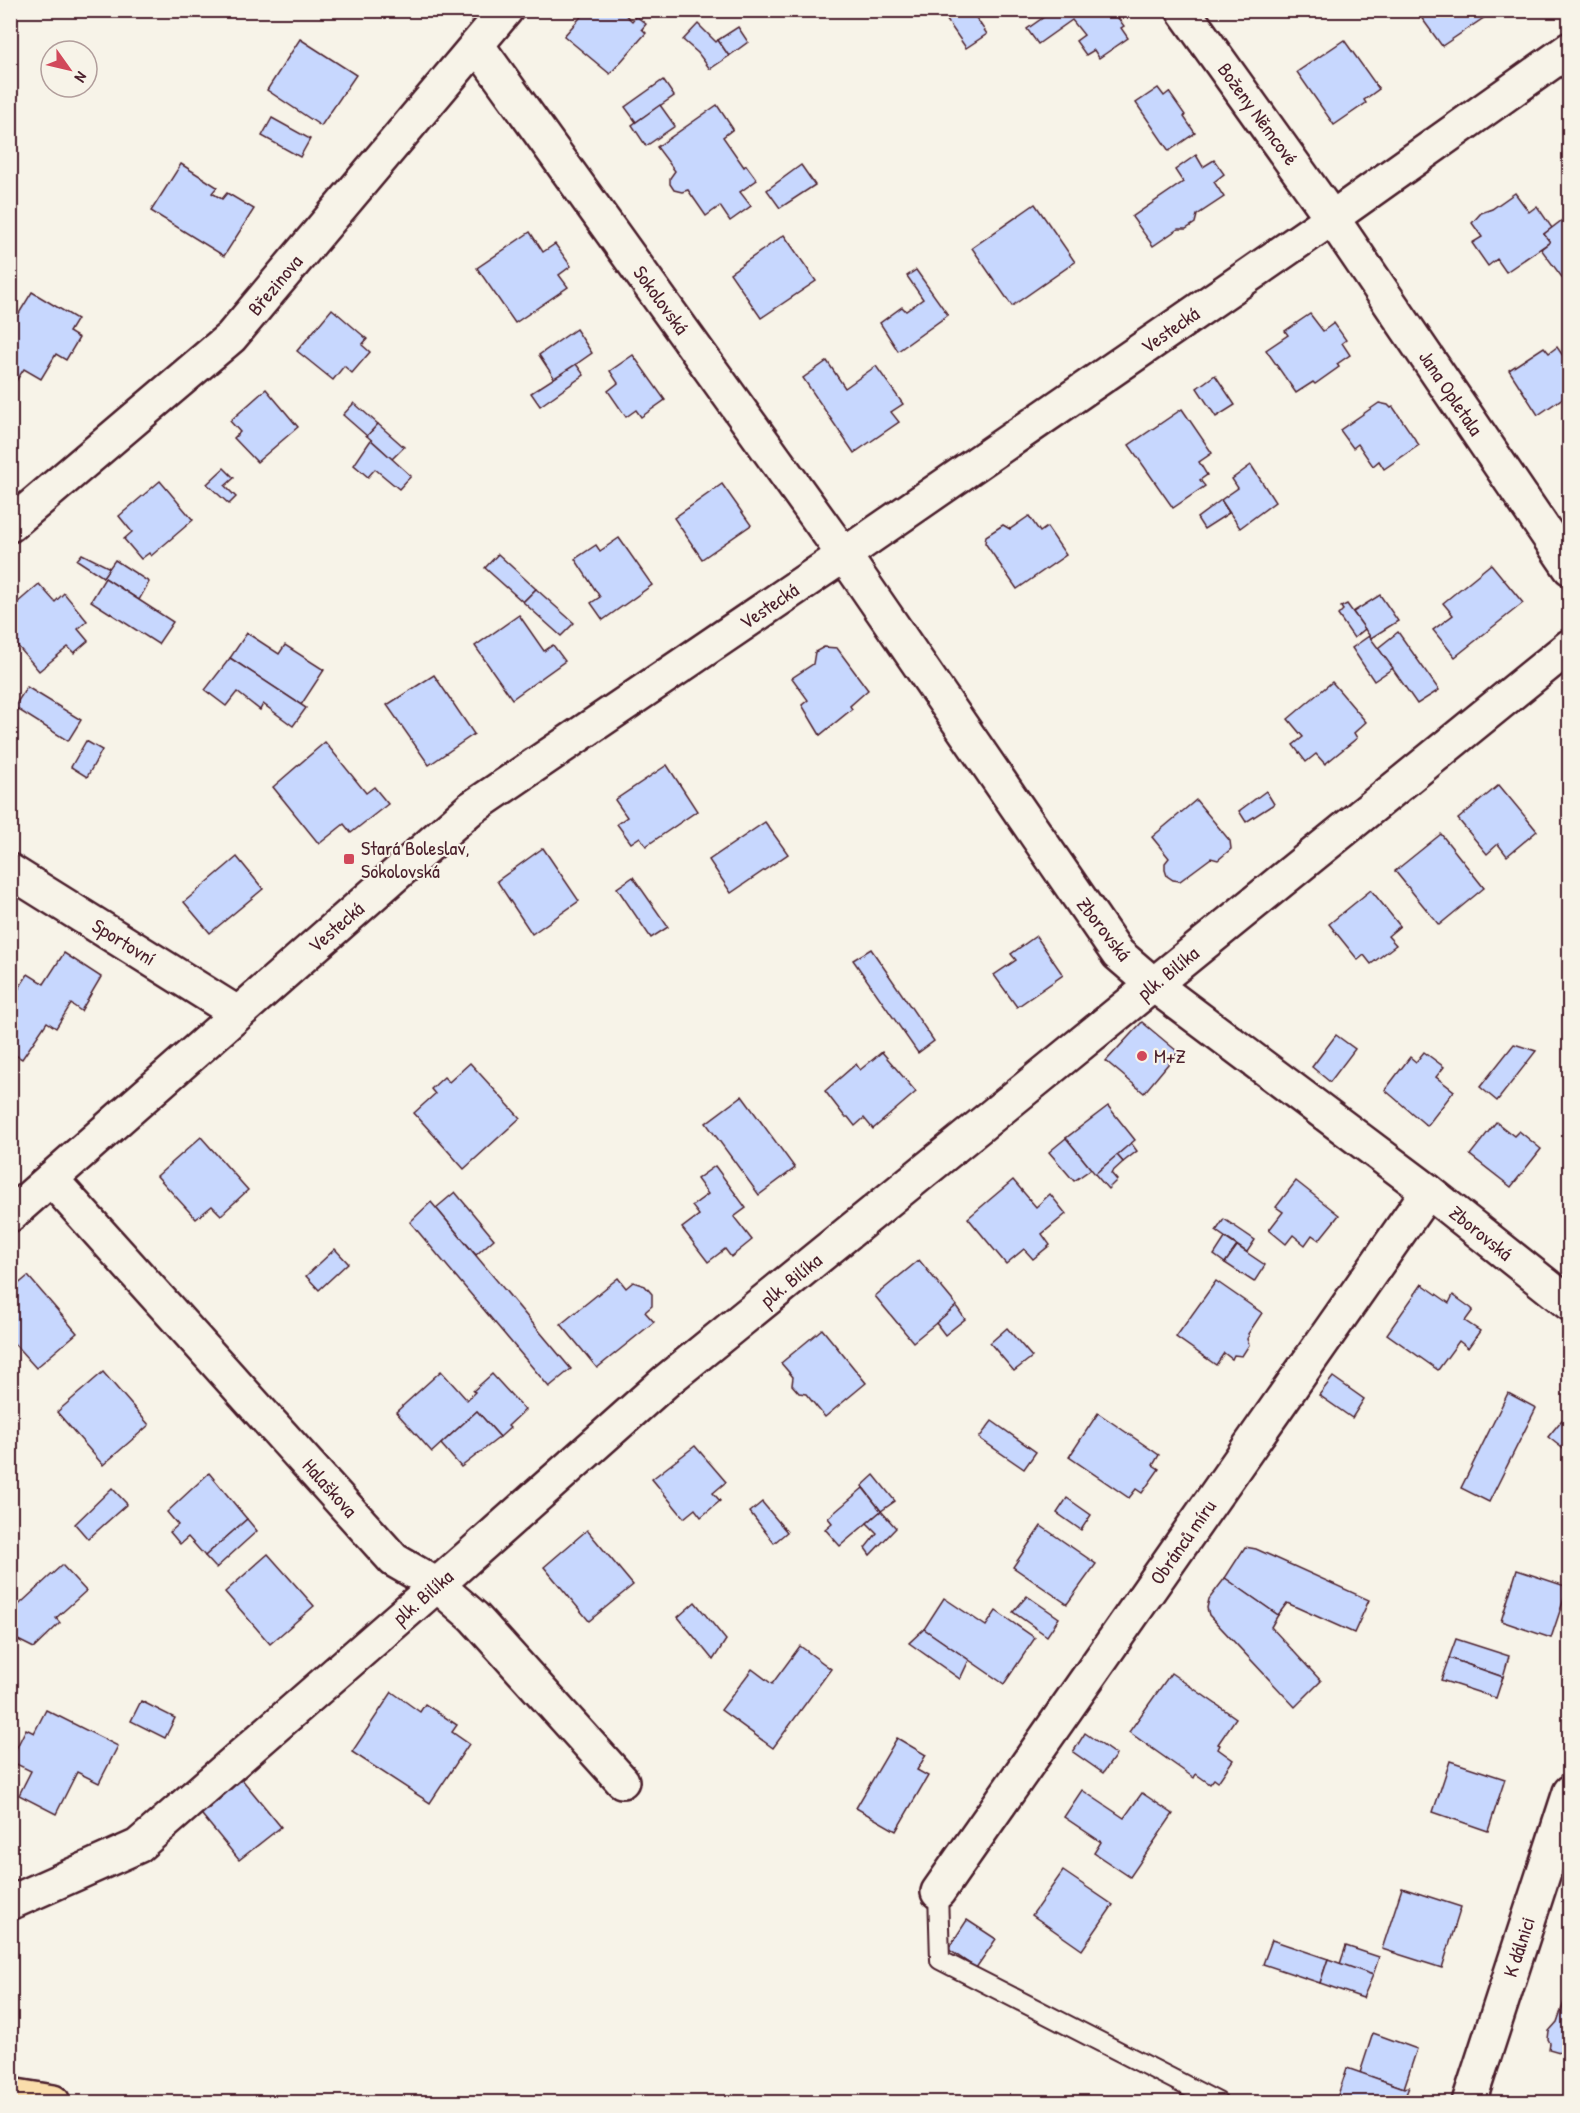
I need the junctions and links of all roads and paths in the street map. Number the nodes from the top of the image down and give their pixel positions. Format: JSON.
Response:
{"nodes":[{"id":1,"x":506,"y":10,"type":"edge"},
{"id":2,"x":1183,"y":10,"type":"edge"},
{"id":3,"x":477,"y":45,"type":"junction"},
{"id":4,"x":1569,"y":50,"type":"edge"},
{"id":5,"x":1332,"y":218,"type":"junction"},
{"id":6,"x":10,"y":525,"type":"edge"},
{"id":7,"x":844,"y":555,"type":"junction"},
{"id":8,"x":1569,"y":568,"type":"edge"},
{"id":9,"x":1569,"y":646,"type":"edge"},
{"id":10,"x":10,"y":871,"type":"edge"},
{"id":11,"x":1154,"y":985,"type":"junction"},
{"id":12,"x":237,"y":1013,"type":"junction"},
{"id":13,"x":51,"y":1179,"type":"junction"},
{"id":14,"x":1428,"y":1191,"type":"junction"},
{"id":15,"x":10,"y":1215,"type":"edge"},
{"id":16,"x":1569,"y":1304,"type":"edge"},
{"id":17,"x":437,"y":1586,"type":"junction"},
{"id":18,"x":622,"y":1781,"type":"dead end"},
{"id":19,"x":1569,"y":1792,"type":"edge"},
{"id":20,"x":938,"y":1892,"type":"joint"},
{"id":21,"x":10,"y":1903,"type":"edge"},
{"id":22,"x":10,"y":2095,"type":"edge"},
{"id":23,"x":53,"y":2103,"type":"edge"},
{"id":24,"x":1218,"y":2103,"type":"edge"},
{"id":25,"x":1469,"y":2103,"type":"edge"}],
"edges":[{"from":1,"to":3,"type":"street","name":"Březinova"},
{"from":2,"to":5,"type":"street","name":"Boženy Němcové"},
{"from":3,"to":6,"type":"street","name":"Březinova"},
{"from":3,"to":7,"type":"street","name":"Sokolovská"},
{"from":4,"to":5,"type":"street","name":"Vestecká"},
{"from":5,"to":7,"type":"street","name":"Vestecká"},
{"from":5,"to":8,"type":"street","name":"Jana Opletala"},
{"from":7,"to":11,"type":"street","name":"Zborovská"},
{"from":7,"to":12,"type":"street","name":"Vestecká"},
{"from":9,"to":11,"type":"street","name":"plk. Bilíka"},
{"from":10,"to":12,"type":"street","name":"Sportovní"},
{"from":11,"to":14,"type":"street","name":"Zborovská"},
{"from":11,"to":17,"type":"street","name":"plk. Bilíka"},
{"from":12,"to":13,"type":"street","name":"Vestecká"},
{"from":13,"to":15,"type":"street","name":"Vestecká"},
{"from":13,"to":17,"type":"street","name":"Halaškova"},
{"from":14,"to":16,"type":"street","name":"Zborovská"},
{"from":14,"to":20,"type":"street","name":"Obránců míru"},
{"from":17,"to":18,"type":"street","name":"Halaškova"},
{"from":17,"to":21,"type":"street","name":"plk. Bilíka"},
{"from":19,"to":25,"type":"street","name":"K dálnici"},
{"from":20,"to":24,"type":"lane"},
{"from":22,"to":23,"type":"highway"}]}
